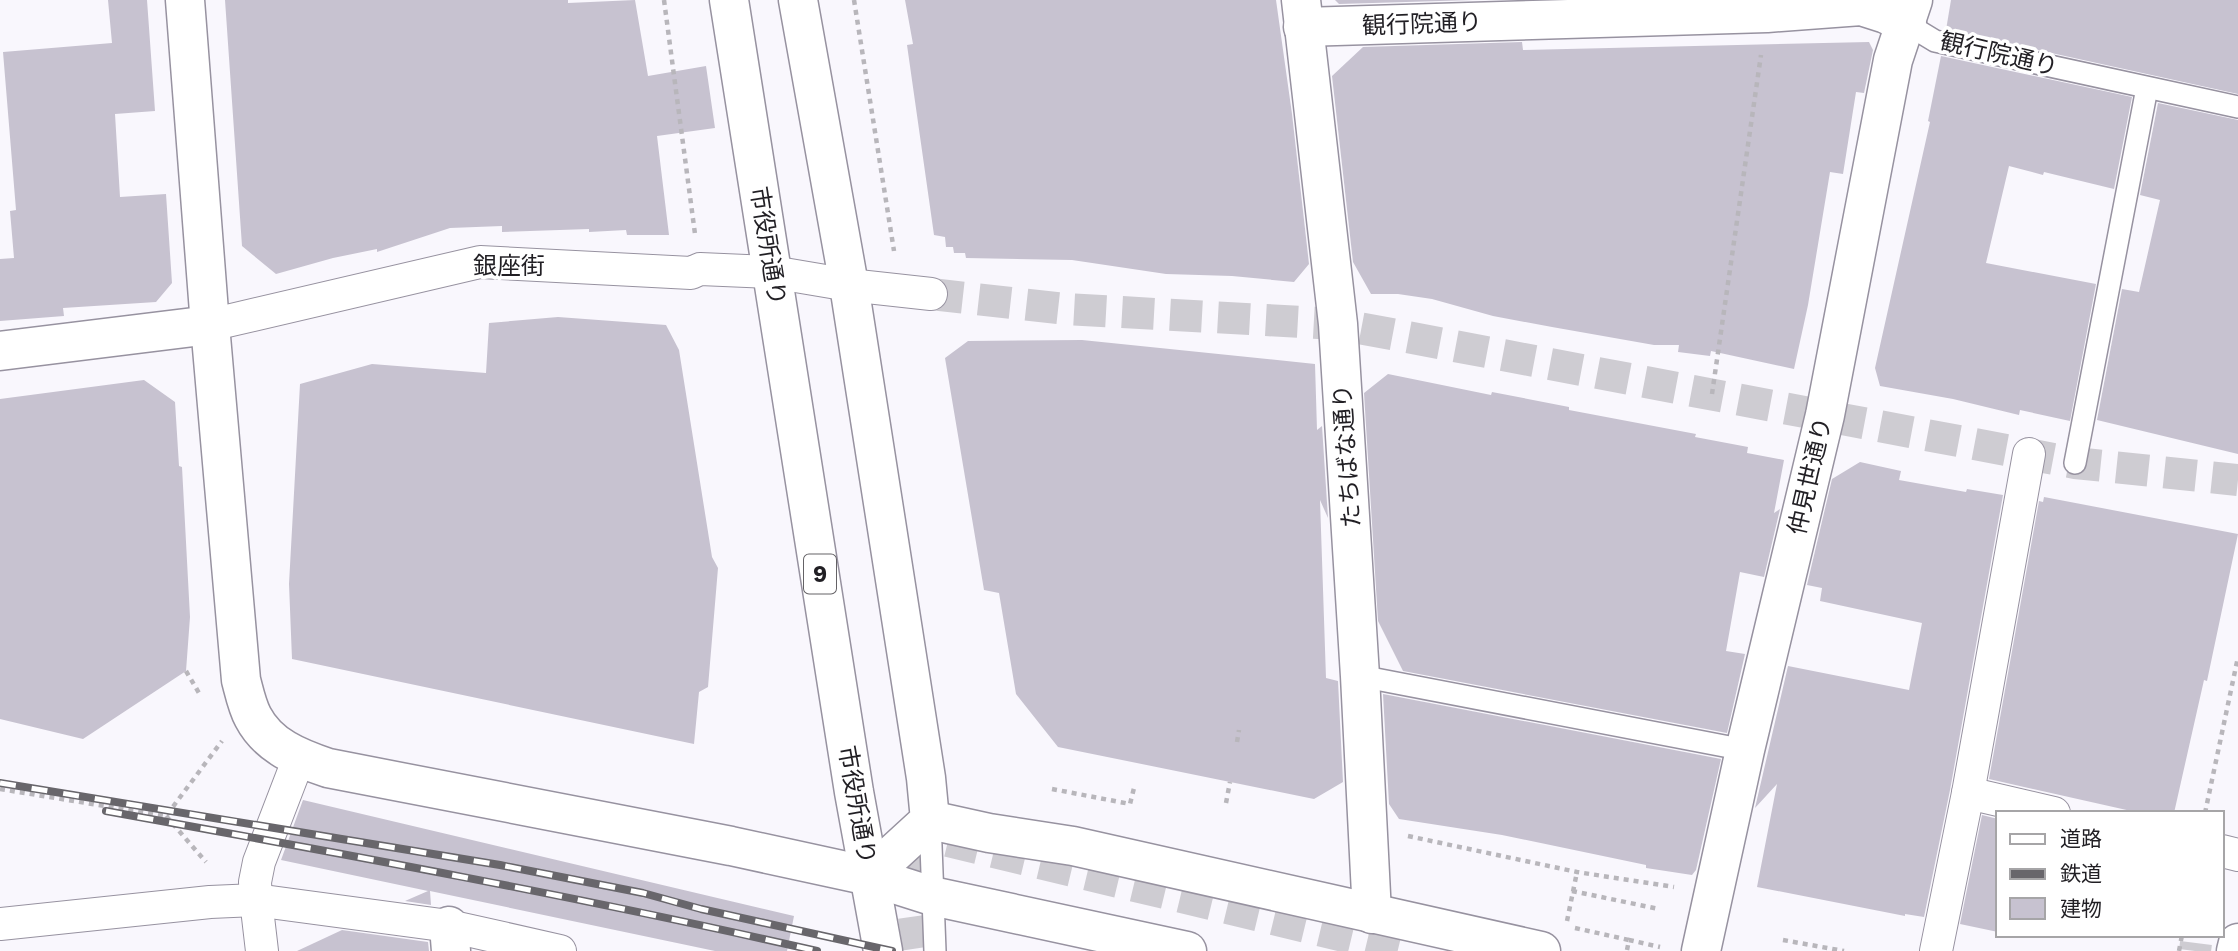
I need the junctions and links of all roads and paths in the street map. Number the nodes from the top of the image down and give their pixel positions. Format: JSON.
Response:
{"nodes":[{"id":1,"x":185,"y":0,"type":"edge"},
{"id":2,"x":664,"y":0,"type":"edge"},
{"id":3,"x":729,"y":0,"type":"edge"},
{"id":4,"x":798,"y":0,"type":"edge"},
{"id":5,"x":855,"y":0,"type":"edge"},
{"id":6,"x":1910,"y":12,"type":"edge"},
{"id":7,"x":1767,"y":13,"type":"junction"},
{"id":8,"x":1302,"y":14,"type":"edge"},
{"id":9,"x":2147,"y":88,"type":"junction"},
{"id":10,"x":2238,"y":107,"type":"edge"},
{"id":11,"x":700,"y":269,"type":"junction"},
{"id":12,"x":772,"y":272,"type":"junction"},
{"id":13,"x":849,"y":285,"type":"junction"},
{"id":14,"x":900,"y":290,"type":"junction"},
{"id":15,"x":931,"y":294,"type":"tunnel mouth"},
{"id":16,"x":210,"y":325,"type":"junction"},
{"id":17,"x":0,"y":351,"type":"edge"},
{"id":18,"x":1712,"y":394,"type":"dead end"},
{"id":19,"x":2029,"y":454,"type":"dead end"},
{"id":20,"x":2075,"y":463,"type":"dead end"},
{"id":21,"x":2238,"y":657,"type":"edge"},
{"id":22,"x":1360,"y":676,"type":"junction"},
{"id":23,"x":1239,"y":730,"type":"dead end"},
{"id":24,"x":226,"y":736,"type":"dead end"},
{"id":25,"x":1237,"y":742,"type":"dead end"},
{"id":26,"x":1745,"y":750,"type":"junction"},
{"id":27,"x":299,"y":758,"type":"junction"},
{"id":28,"x":1230,"y":782,"type":"dead end"},
{"id":29,"x":1134,"y":788,"type":"dead end"},
{"id":30,"x":0,"y":789,"type":"edge"},
{"id":31,"x":1052,"y":789,"type":"dead end"},
{"id":32,"x":1968,"y":793,"type":"junction"},
{"id":33,"x":1226,"y":803,"type":"dead end"},
{"id":34,"x":2045,"y":811,"type":"edge"},
{"id":35,"x":2205,"y":811,"type":"edge"},
{"id":36,"x":166,"y":816,"type":"junction"},
{"id":37,"x":929,"y":820,"type":"junction"},
{"id":38,"x":1397,"y":834,"type":"dead end"},
{"id":39,"x":206,"y":862,"type":"dead end"},
{"id":40,"x":1577,"y":872,"type":"junction"},
{"id":41,"x":869,"y":876,"type":"junction"},
{"id":42,"x":1685,"y":889,"type":"dead end"},
{"id":43,"x":1572,"y":891,"type":"junction"},
{"id":44,"x":932,"y":895,"type":"junction"},
{"id":45,"x":256,"y":900,"type":"junction"},
{"id":46,"x":1658,"y":909,"type":"dead end"},
{"id":47,"x":1372,"y":914,"type":"junction"},
{"id":48,"x":0,"y":924,"type":"edge"},
{"id":49,"x":450,"y":939,"type":"edge"},
{"id":50,"x":1629,"y":940,"type":"dead end"},
{"id":51,"x":1783,"y":940,"type":"dead end"},
{"id":52,"x":2238,"y":943,"type":"edge"},
{"id":53,"x":262,"y":951,"type":"edge"},
{"id":54,"x":560,"y":951,"type":"edge"},
{"id":55,"x":883,"y":951,"type":"edge"},
{"id":56,"x":935,"y":951,"type":"edge"},
{"id":57,"x":1187,"y":951,"type":"edge"},
{"id":58,"x":1541,"y":951,"type":"edge"},
{"id":59,"x":1701,"y":951,"type":"edge"},
{"id":60,"x":1844,"y":951,"type":"edge"},
{"id":61,"x":1936,"y":951,"type":"edge"},
{"id":62,"x":2236,"y":951,"type":"tunnel mouth"}],
"edges":[{"from":1,"to":16,"type":"street"},
{"from":2,"to":11,"type":"path"},
{"from":3,"to":12,"type":"street","name":"市役所通り","number":"9"},
{"from":4,"to":13,"type":"street"},
{"from":5,"to":14,"type":"path"},
{"from":6,"to":7,"type":"street","name":"観行院通り"},
{"from":6,"to":9,"type":"lane","name":"観行院通り"},
{"from":6,"to":26,"type":"street","name":"仲見世通り"},
{"from":7,"to":8,"type":"street","name":"観行院通り"},
{"from":7,"to":18,"type":"path"},
{"from":8,"to":22,"type":"street","name":"たちばな通り"},
{"from":9,"to":10,"type":"lane","name":"観行院通り"},
{"from":9,"to":20,"type":"lane"},
{"from":11,"to":12,"type":"street","name":"銀座街"},
{"from":11,"to":16,"type":"street","name":"銀座街"},
{"from":12,"to":13,"type":"street","name":"銀座街"},
{"from":12,"to":41,"type":"street","name":"市役所通り","number":"9"},
{"from":13,"to":14,"type":"street","name":"銀座街"},
{"from":13,"to":37,"type":"street"},
{"from":14,"to":15,"type":"street","name":"銀座街"},
{"from":16,"to":17,"type":"street"},
{"from":16,"to":27,"type":"street"},
{"from":19,"to":32,"type":"street"},
{"from":21,"to":35,"type":"path"},
{"from":22,"to":26,"type":"lane"},
{"from":22,"to":47,"type":"street","name":"たちばな通り"},
{"from":23,"to":25,"type":"path"},
{"from":24,"to":36,"type":"path"},
{"from":26,"to":59,"type":"street","name":"仲見世通り"},
{"from":27,"to":41,"type":"street"},
{"from":27,"to":45,"type":"street"},
{"from":28,"to":33,"type":"path"},
{"from":29,"to":31,"type":"path"},
{"from":30,"to":36,"type":"path"},
{"from":32,"to":34,"type":"street"},
{"from":32,"to":61,"type":"street"},
{"from":36,"to":39,"type":"path"},
{"from":37,"to":41,"type":"street","name":"市役所通り"},
{"from":37,"to":44,"type":"lane"},
{"from":37,"to":47,"type":"street"},
{"from":38,"to":40,"type":"path"},
{"from":40,"to":42,"type":"path"},
{"from":40,"to":43,"type":"path"},
{"from":41,"to":44,"type":"street"},
{"from":41,"to":55,"type":"street","number":"9"},
{"from":43,"to":46,"type":"path"},
{"from":43,"to":50,"type":"path"},
{"from":44,"to":56,"type":"lane"},
{"from":44,"to":57,"type":"street"},
{"from":45,"to":48,"type":"street"},
{"from":45,"to":49,"type":"street"},
{"from":45,"to":53,"type":"street"},
{"from":47,"to":58,"type":"street"},
{"from":49,"to":54,"type":"street"},
{"from":51,"to":60,"type":"path"},
{"from":52,"to":62,"type":"street"}]}
